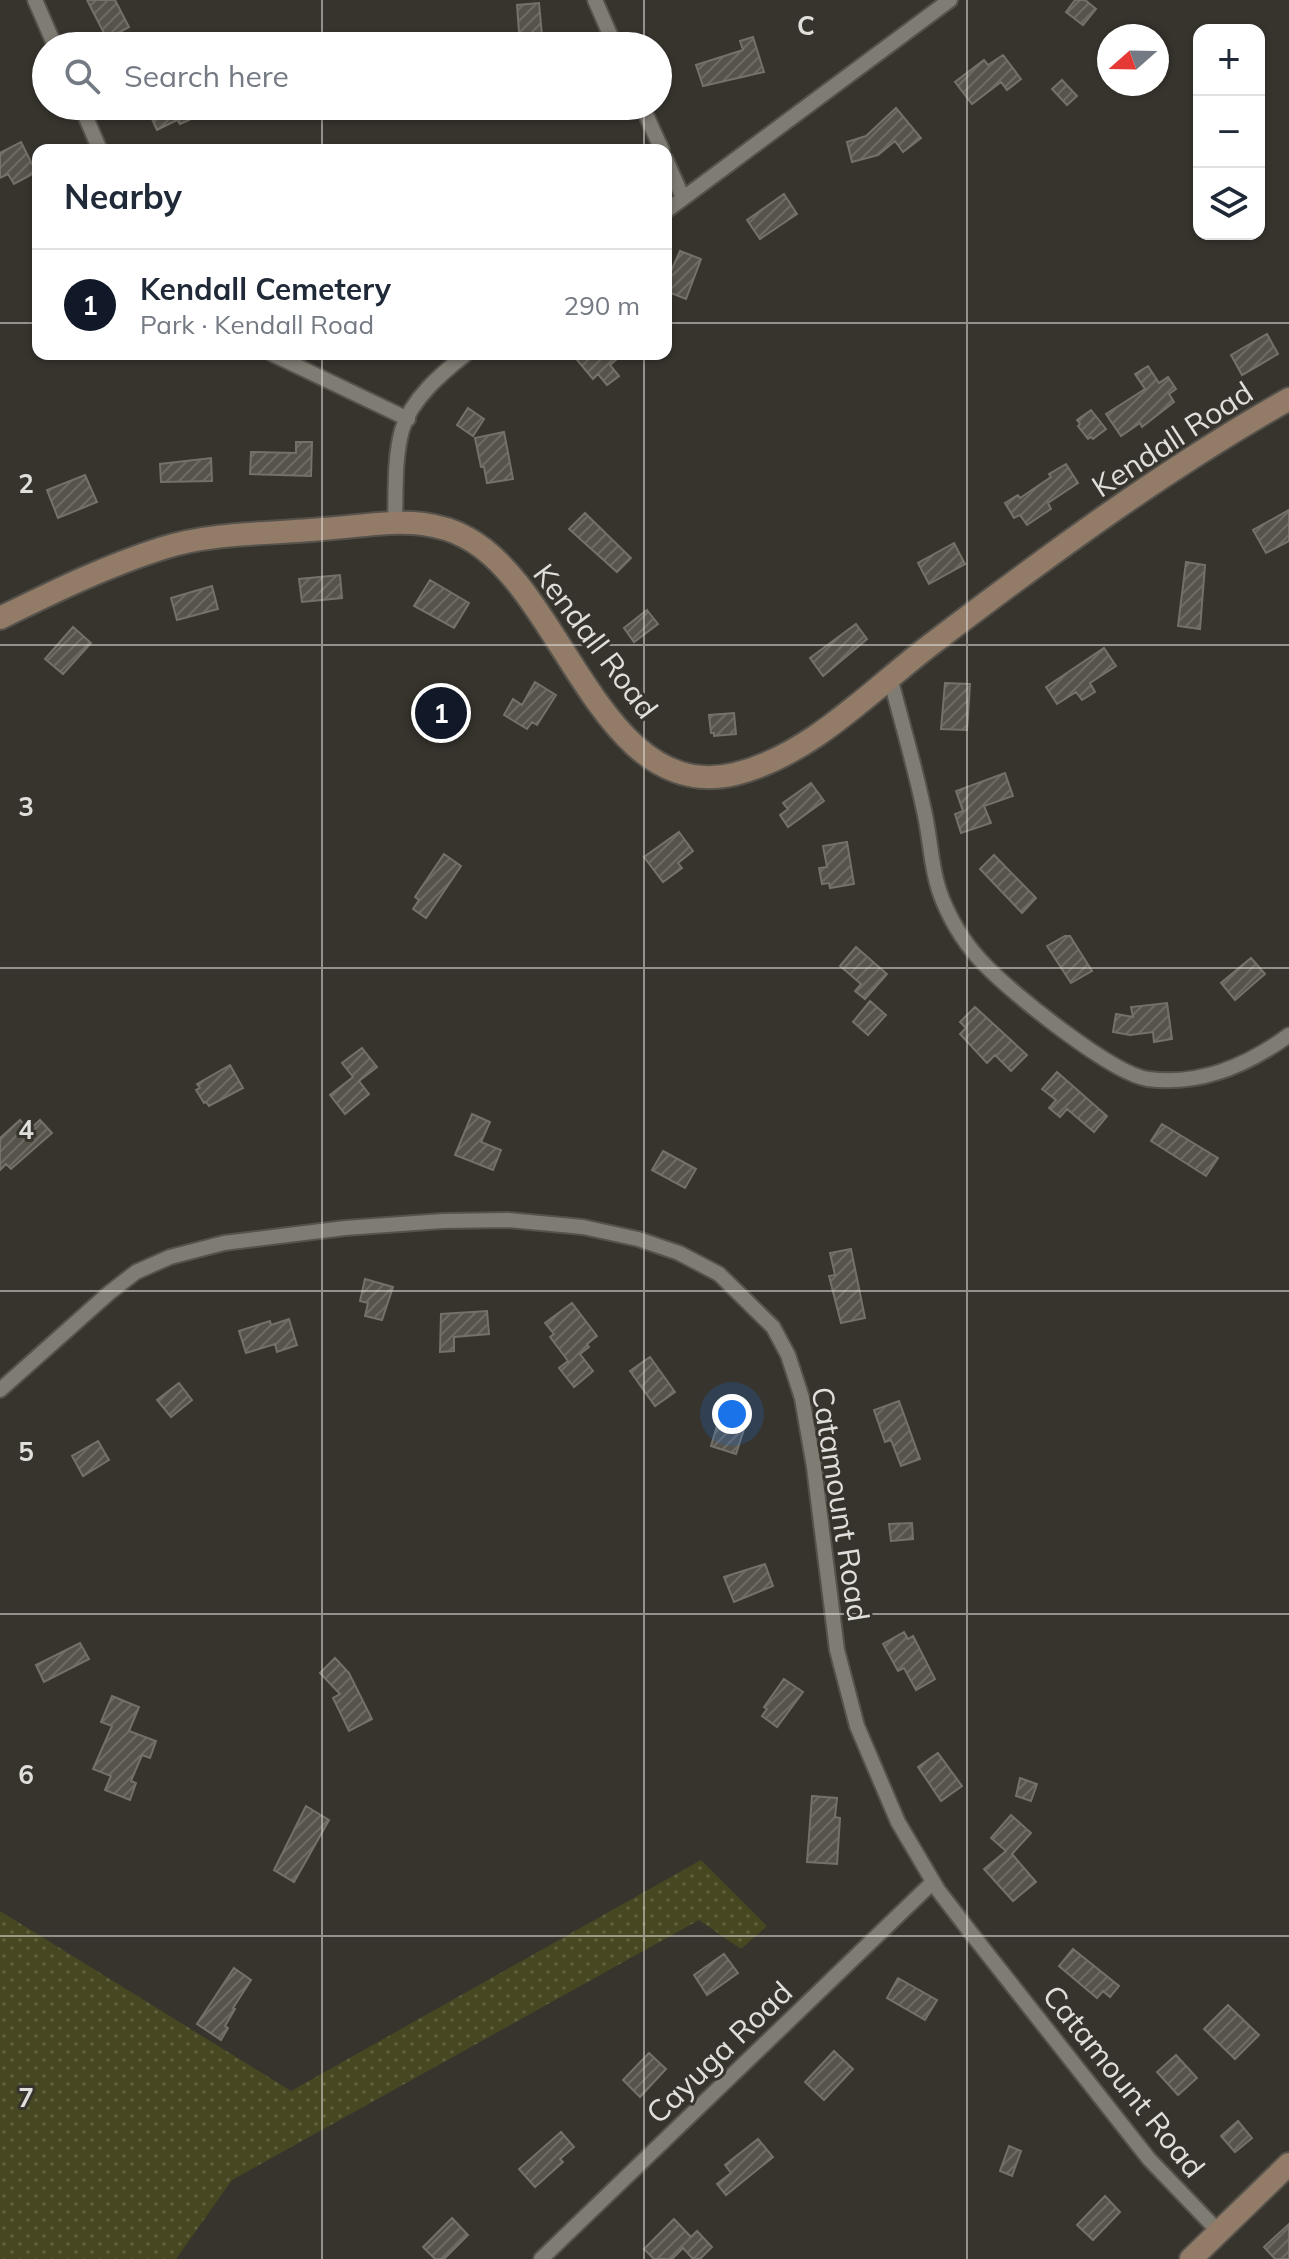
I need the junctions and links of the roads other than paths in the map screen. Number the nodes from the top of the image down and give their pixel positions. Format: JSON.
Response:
{"nodes":[{"id":1,"x":35,"y":0,"type":"edge"},
{"id":2,"x":595,"y":0,"type":"edge"},
{"id":3,"x":950,"y":0,"type":"edge"},
{"id":4,"x":49,"y":32,"type":"edge"},
{"id":5,"x":609,"y":32,"type":"edge"},
{"id":6,"x":87,"y":120,"type":"edge"},
{"id":7,"x":648,"y":120,"type":"edge"},
{"id":8,"x":97,"y":144,"type":"edge"},
{"id":9,"x":659,"y":144,"type":"edge"},
{"id":10,"x":672,"y":173,"type":"edge"},
{"id":11,"x":683,"y":198,"type":"junction"},
{"id":12,"x":672,"y":206,"type":"edge"},
{"id":13,"x":285,"y":360,"type":"edge"},
{"id":14,"x":458,"y":360,"type":"edge"},
{"id":15,"x":1289,"y":399,"type":"edge"},
{"id":16,"x":408,"y":419,"type":"junction"},
{"id":17,"x":395,"y":523,"type":"junction"},
{"id":18,"x":0,"y":618,"type":"edge"},
{"id":19,"x":890,"y":677,"type":"junction"},
{"id":20,"x":1289,"y":1035,"type":"edge"},
{"id":21,"x":0,"y":1390,"type":"edge"},
{"id":22,"x":933,"y":1882,"type":"junction"},
{"id":23,"x":1289,"y":2164,"type":"edge"},
{"id":24,"x":1219,"y":2232,"type":"junction"},
{"id":25,"x":541,"y":2259,"type":"edge"},
{"id":26,"x":1191,"y":2259,"type":"edge"}],
"edges":[{"from":1,"to":4,"type":"street"},
{"from":2,"to":5,"type":"street"},
{"from":3,"to":11,"type":"street"},
{"from":6,"to":8,"type":"street"},
{"from":7,"to":9,"type":"street"},
{"from":10,"to":11,"type":"street"},
{"from":11,"to":12,"type":"street"},
{"from":13,"to":16,"type":"street"},
{"from":14,"to":16,"type":"street"},
{"from":15,"to":19,"type":"street","name":"Kendall Road"},
{"from":16,"to":17,"type":"street"},
{"from":17,"to":18,"type":"street","name":"Kendall Road"},
{"from":17,"to":19,"type":"street","name":"Kendall Road"},
{"from":19,"to":20,"type":"street"},
{"from":21,"to":22,"type":"street","name":"Catamount Road"},
{"from":22,"to":24,"type":"street","name":"Catamount Road"},
{"from":22,"to":25,"type":"street","name":"Cayuga Road"},
{"from":23,"to":24,"type":"street"},
{"from":24,"to":26,"type":"street"}]}
